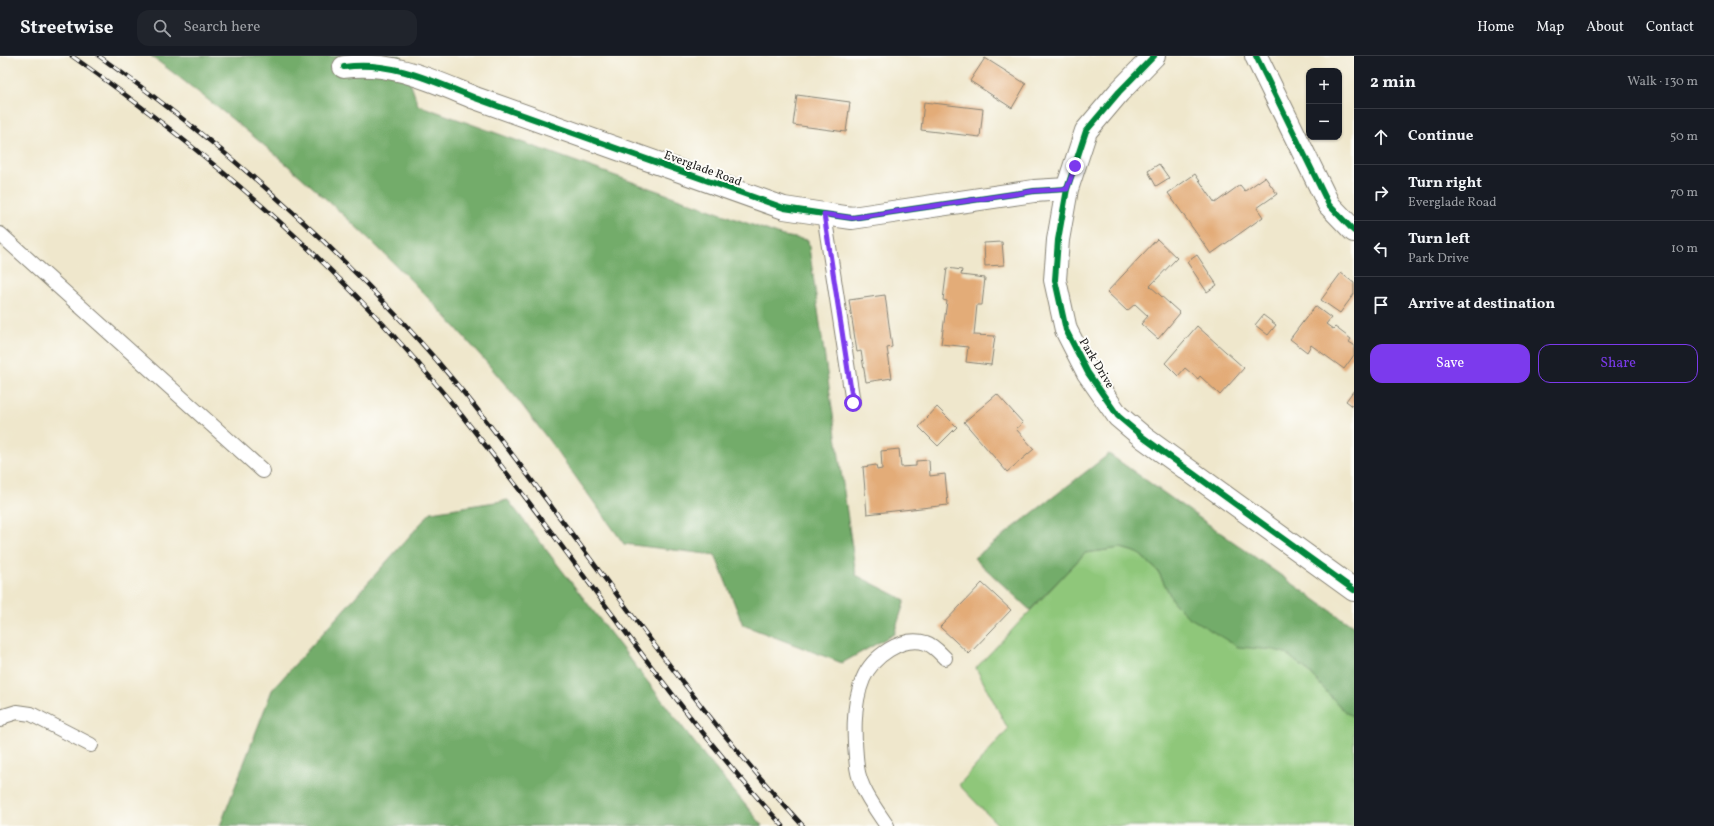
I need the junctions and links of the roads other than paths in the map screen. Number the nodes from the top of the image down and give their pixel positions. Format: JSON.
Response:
{"nodes":[{"id":1,"x":1154,"y":56,"type":"edge"},
{"id":2,"x":1256,"y":56,"type":"edge"},
{"id":3,"x":344,"y":67,"type":"dead end"},
{"id":4,"x":1067,"y":189,"type":"junction"},
{"id":5,"x":824,"y":214,"type":"junction"},
{"id":6,"x":1354,"y":231,"type":"edge"},
{"id":7,"x":0,"y":234,"type":"edge"},
{"id":8,"x":853,"y":403,"type":"dead end"},
{"id":9,"x":263,"y":471,"type":"dead end"},
{"id":10,"x":1354,"y":590,"type":"edge"},
{"id":11,"x":945,"y":658,"type":"dead end"},
{"id":12,"x":0,"y":720,"type":"edge"},
{"id":13,"x":92,"y":745,"type":"dead end"},
{"id":14,"x":887,"y":826,"type":"edge"}],
"edges":[{"from":1,"to":4,"type":"street","name":"Park Drive"},
{"from":2,"to":6,"type":"street"},
{"from":3,"to":5,"type":"street","name":"Everglade Road"},
{"from":4,"to":5,"type":"street","name":"Everglade Road"},
{"from":4,"to":10,"type":"street","name":"Park Drive"},
{"from":5,"to":8,"type":"lane"},
{"from":7,"to":9,"type":"lane"},
{"from":11,"to":14,"type":"lane"},
{"from":12,"to":13,"type":"lane"}]}
